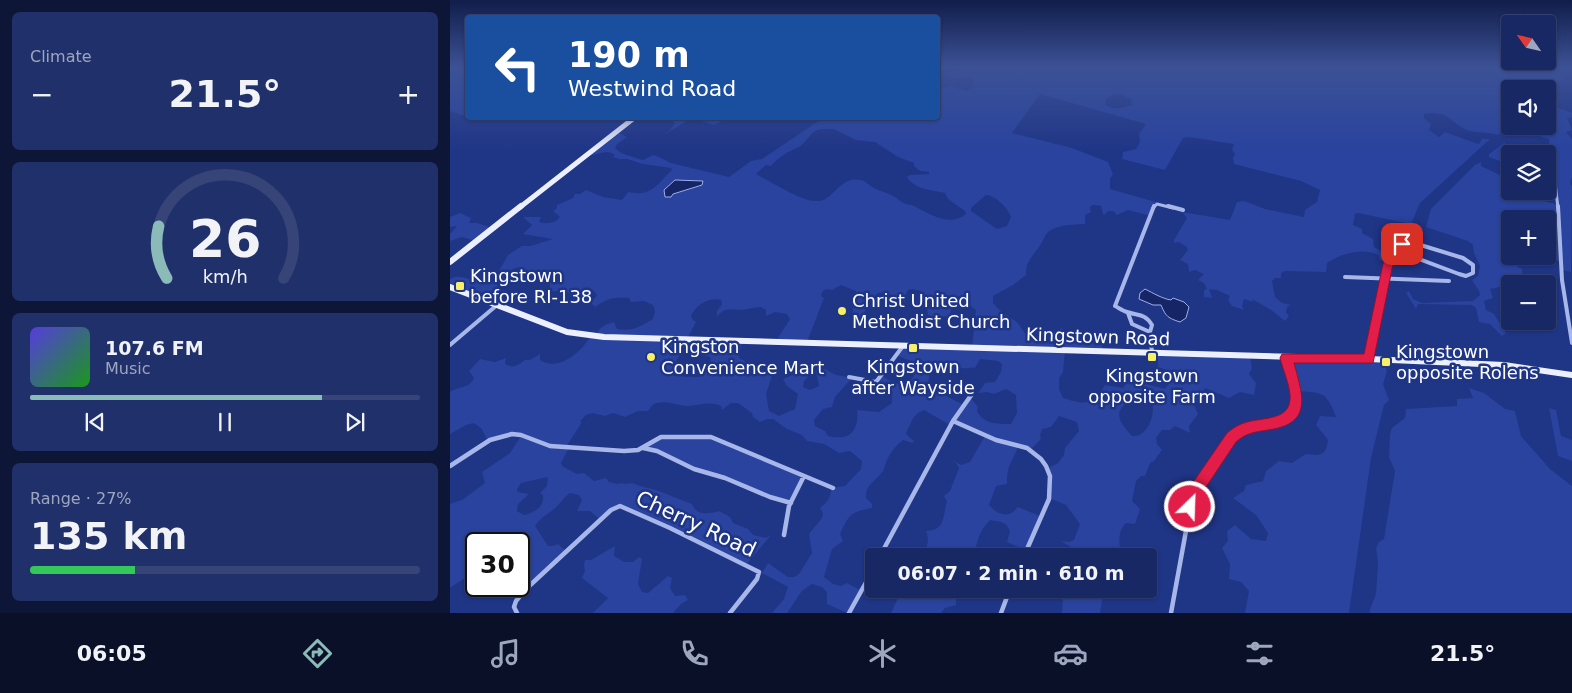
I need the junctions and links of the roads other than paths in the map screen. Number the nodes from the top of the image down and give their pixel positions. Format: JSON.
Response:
{"nodes":[{"id":1,"x":631,"y":120,"type":"edge"},
{"id":2,"x":1556,"y":197,"type":"edge"},
{"id":3,"x":1183,"y":210,"type":"dead end"},
{"id":4,"x":1395,"y":250,"type":"junction"},
{"id":5,"x":450,"y":262,"type":"edge"},
{"id":6,"x":1345,"y":277,"type":"dead end"},
{"id":7,"x":1384,"y":279,"type":"junction"},
{"id":8,"x":1449,"y":281,"type":"dead end"},
{"id":9,"x":450,"y":287,"type":"edge"},
{"id":10,"x":497,"y":305,"type":"junction"},
{"id":11,"x":1128,"y":313,"type":"junction"},
{"id":12,"x":1150,"y":332,"type":"junction"},
{"id":13,"x":1572,"y":343,"type":"edge"},
{"id":14,"x":450,"y":345,"type":"edge"},
{"id":15,"x":903,"y":346,"type":"junction"},
{"id":16,"x":1152,"y":354,"type":"junction"},
{"id":17,"x":1286,"y":358,"type":"junction"},
{"id":18,"x":1369,"y":359,"type":"junction"},
{"id":19,"x":1572,"y":375,"type":"edge"},
{"id":20,"x":848,"y":377,"type":"dead end"},
{"id":21,"x":972,"y":394,"type":"dead end"},
{"id":22,"x":954,"y":421,"type":"junction"},
{"id":23,"x":643,"y":448,"type":"junction"},
{"id":24,"x":450,"y":466,"type":"edge"},
{"id":25,"x":804,"y":476,"type":"junction"},
{"id":26,"x":832,"y":488,"type":"dead end"},
{"id":27,"x":791,"y":503,"type":"junction"},
{"id":28,"x":784,"y":535,"type":"dead end"},
{"id":29,"x":884,"y":548,"type":"edge"},
{"id":30,"x":1028,"y":548,"type":"edge"},
{"id":31,"x":758,"y":575,"type":"joint"},
{"id":32,"x":865,"y":585,"type":"edge"},
{"id":33,"x":1007,"y":598,"type":"edge"},
{"id":34,"x":851,"y":612,"type":"edge"},
{"id":35,"x":517,"y":613,"type":"edge"},
{"id":36,"x":730,"y":613,"type":"edge"},
{"id":37,"x":1001,"y":613,"type":"edge"},
{"id":38,"x":1171,"y":613,"type":"edge"}],
"edges":[{"from":1,"to":5,"type":"main road"},
{"from":2,"to":13,"type":"street"},
{"from":3,"to":11,"type":"street"},
{"from":4,"to":4,"type":"street"},
{"from":4,"to":7,"type":"street"},
{"from":6,"to":7,"type":"street"},
{"from":7,"to":8,"type":"street"},
{"from":7,"to":18,"type":"street"},
{"from":9,"to":10,"type":"main road","name":"Kingstown Road"},
{"from":10,"to":14,"type":"street"},
{"from":10,"to":15,"type":"main road","name":"Kingstown Road"},
{"from":11,"to":12,"type":"street"},
{"from":11,"to":12,"type":"street"},
{"from":12,"to":16,"type":"street"},
{"from":15,"to":16,"type":"main road","name":"Kingstown Road"},
{"from":15,"to":20,"type":"street"},
{"from":16,"to":17,"type":"main road","name":"Kingstown Road"},
{"from":17,"to":18,"type":"main road","name":"Kingstown Road"},
{"from":17,"to":38,"type":"street"},
{"from":18,"to":19,"type":"main road","name":"Kingstown Road"},
{"from":21,"to":22,"type":"street"},
{"from":22,"to":29,"type":"street"},
{"from":22,"to":30,"type":"street"},
{"from":23,"to":24,"type":"street"},
{"from":23,"to":25,"type":"street"},
{"from":23,"to":27,"type":"street"},
{"from":25,"to":26,"type":"street"},
{"from":25,"to":27,"type":"street"},
{"from":27,"to":28,"type":"street"},
{"from":31,"to":35,"type":"street","name":"Cherry Road"},
{"from":31,"to":36,"type":"street"},
{"from":32,"to":34,"type":"street"},
{"from":33,"to":37,"type":"street"}]}
